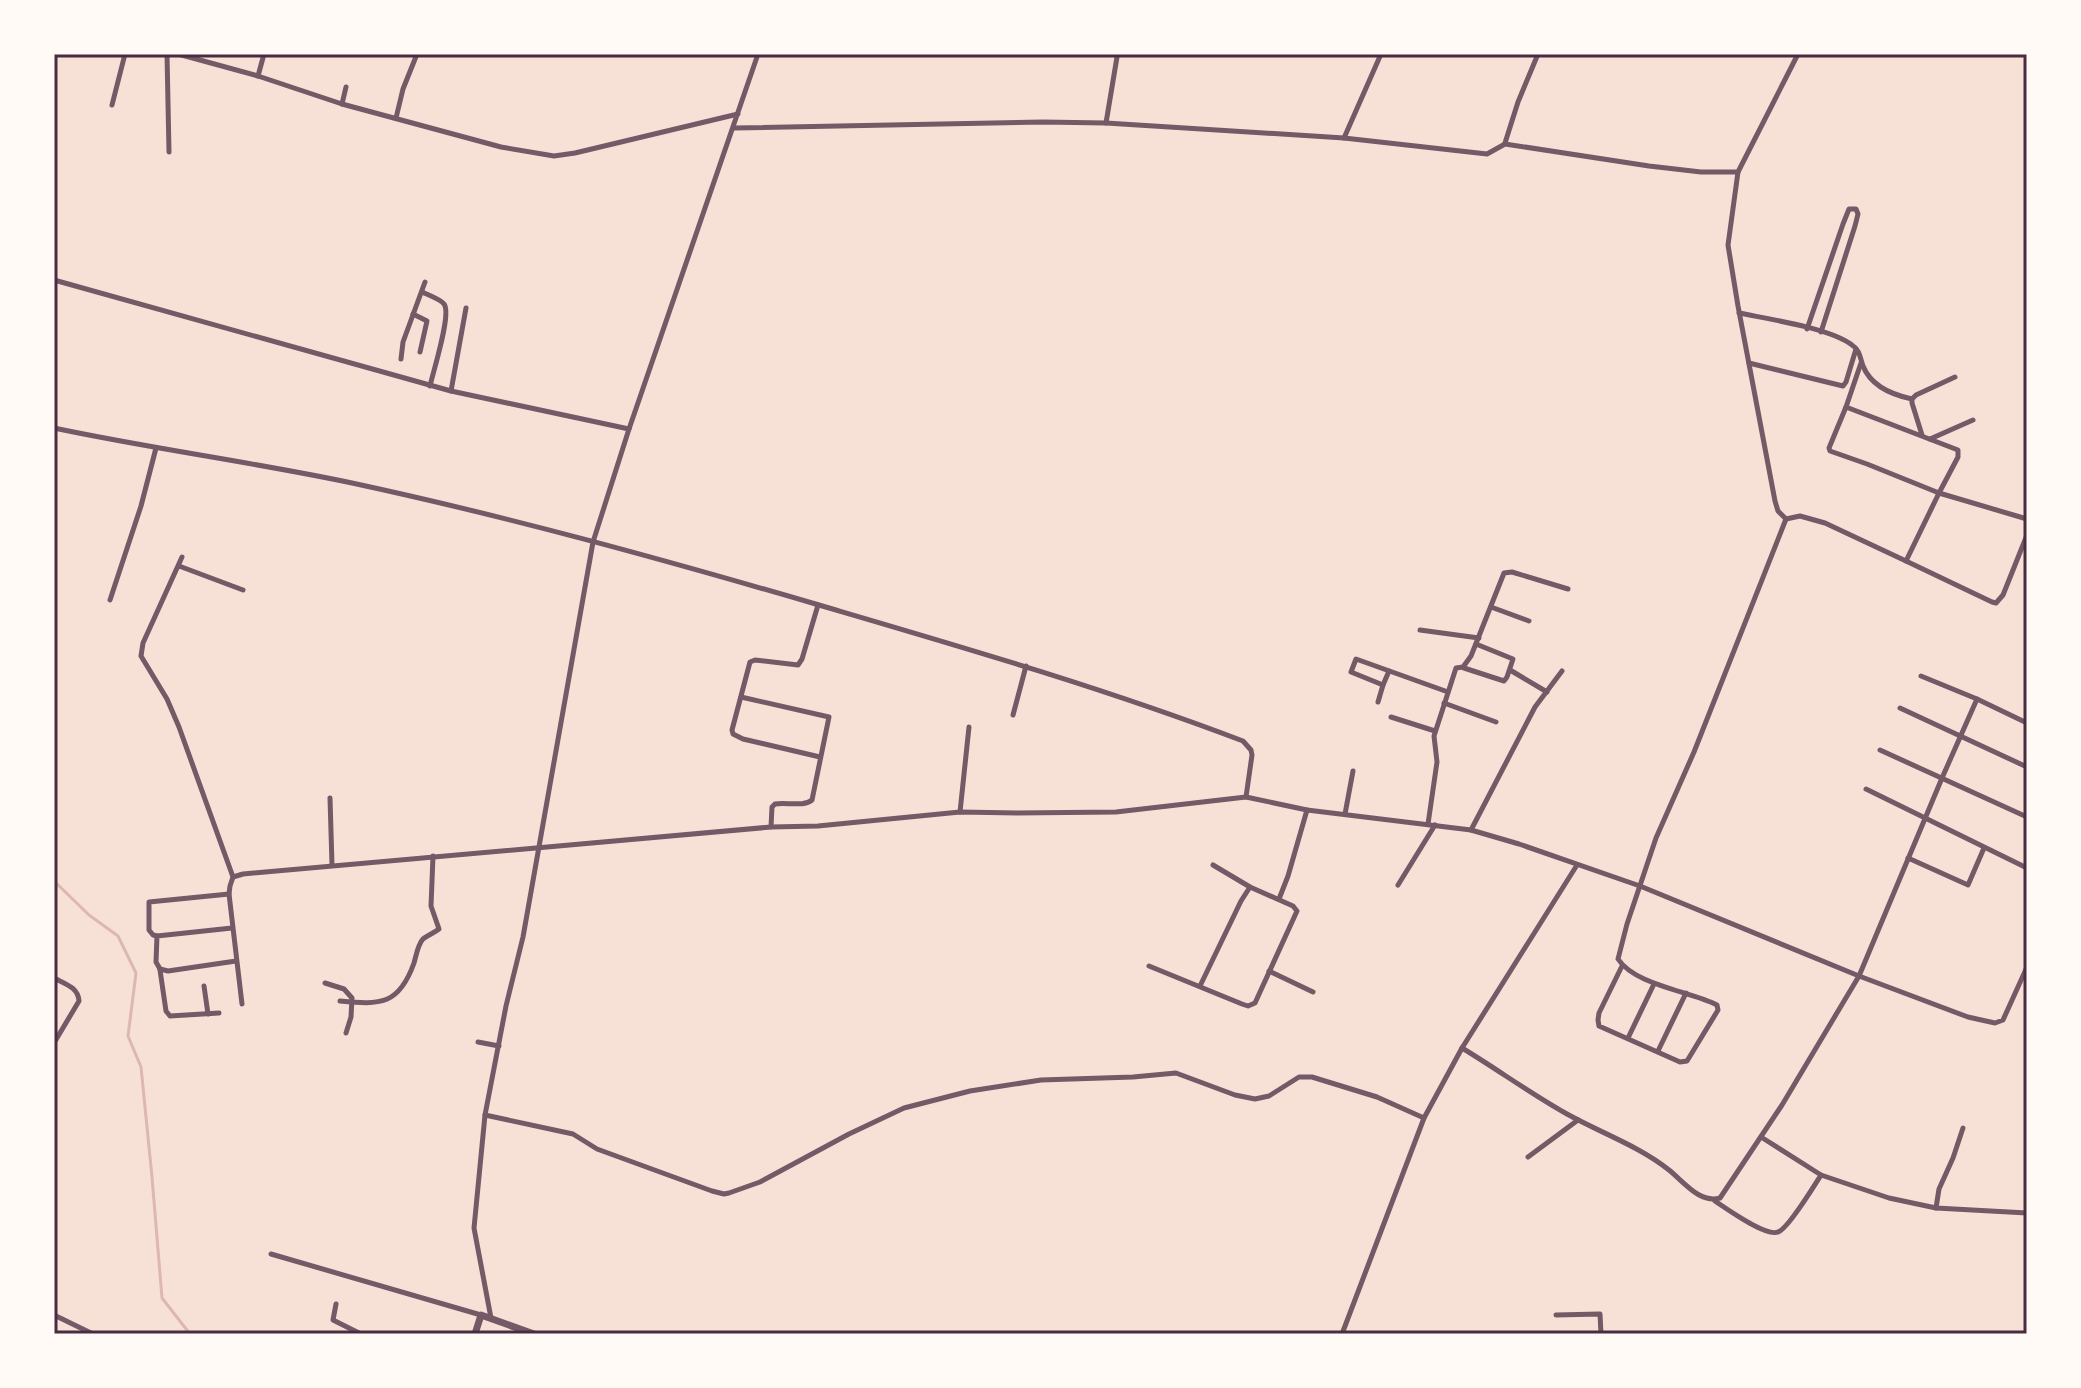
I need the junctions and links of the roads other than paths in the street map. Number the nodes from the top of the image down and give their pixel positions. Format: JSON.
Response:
{"nodes":[{"id":1,"x":125,"y":54,"type":"edge"},
{"id":2,"x":167,"y":54,"type":"edge"},
{"id":3,"x":178,"y":54,"type":"edge"},
{"id":4,"x":264,"y":54,"type":"edge"},
{"id":5,"x":417,"y":54,"type":"edge"},
{"id":6,"x":758,"y":54,"type":"edge"},
{"id":7,"x":1381,"y":54,"type":"edge"},
{"id":8,"x":1538,"y":54,"type":"edge"},
{"id":9,"x":1798,"y":54,"type":"edge"},
{"id":10,"x":1117,"y":57,"type":"dead end"},
{"id":11,"x":258,"y":76,"type":"junction"},
{"id":12,"x":346,"y":87,"type":"dead end"},
{"id":13,"x":342,"y":104,"type":"junction"},
{"id":14,"x":112,"y":105,"type":"dead end"},
{"id":15,"x":739,"y":114,"type":"junction"},
{"id":16,"x":396,"y":118,"type":"junction"},
{"id":17,"x":1106,"y":123,"type":"junction"},
{"id":18,"x":734,"y":128,"type":"junction"},
{"id":19,"x":1344,"y":138,"type":"junction"},
{"id":20,"x":1505,"y":144,"type":"junction"},
{"id":21,"x":169,"y":152,"type":"dead end"},
{"id":22,"x":1738,"y":172,"type":"junction"},
{"id":23,"x":54,"y":280,"type":"edge"},
{"id":24,"x":425,"y":282,"type":"dead end"},
{"id":25,"x":422,"y":292,"type":"junction"},
{"id":26,"x":466,"y":308,"type":"dead end"},
{"id":27,"x":1739,"y":313,"type":"junction"},
{"id":28,"x":413,"y":314,"type":"junction"},
{"id":29,"x":1807,"y":329,"type":"junction"},
{"id":30,"x":1821,"y":332,"type":"junction"},
{"id":31,"x":1856,"y":348,"type":"junction"},
{"id":32,"x":420,"y":352,"type":"dead end"},
{"id":33,"x":401,"y":359,"type":"dead end"},
{"id":34,"x":1862,"y":361,"type":"junction"},
{"id":35,"x":1749,"y":363,"type":"junction"},
{"id":36,"x":1955,"y":377,"type":"dead end"},
{"id":37,"x":430,"y":386,"type":"junction"},
{"id":38,"x":451,"y":391,"type":"junction"},
{"id":39,"x":1912,"y":399,"type":"junction"},
{"id":40,"x":1846,"y":407,"type":"junction"},
{"id":41,"x":1973,"y":420,"type":"dead end"},
{"id":42,"x":54,"y":428,"type":"edge"},
{"id":43,"x":629,"y":429,"type":"junction"},
{"id":44,"x":1926,"y":438,"type":"junction"},
{"id":45,"x":156,"y":448,"type":"junction"},
{"id":46,"x":1939,"y":493,"type":"junction"},
{"id":47,"x":1786,"y":519,"type":"junction"},
{"id":48,"x":2027,"y":519,"type":"edge"},
{"id":49,"x":2027,"y":535,"type":"edge"},
{"id":50,"x":593,"y":542,"type":"junction"},
{"id":51,"x":182,"y":557,"type":"dead end"},
{"id":52,"x":1906,"y":561,"type":"junction"},
{"id":53,"x":179,"y":566,"type":"junction"},
{"id":54,"x":1568,"y":589,"type":"dead end"},
{"id":55,"x":243,"y":590,"type":"dead end"},
{"id":56,"x":110,"y":600,"type":"dead end"},
{"id":57,"x":818,"y":605,"type":"junction"},
{"id":58,"x":1491,"y":607,"type":"junction"},
{"id":59,"x":1529,"y":621,"type":"dead end"},
{"id":60,"x":1420,"y":630,"type":"dead end"},
{"id":61,"x":1477,"y":641,"type":"junction"},
{"id":62,"x":1026,"y":666,"type":"junction"},
{"id":63,"x":1463,"y":667,"type":"junction"},
{"id":64,"x":1510,"y":670,"type":"junction"},
{"id":65,"x":1389,"y":671,"type":"junction"},
{"id":66,"x":1562,"y":671,"type":"dead end"},
{"id":67,"x":1921,"y":676,"type":"dead end"},
{"id":68,"x":1383,"y":685,"type":"junction"},
{"id":69,"x":1448,"y":692,"type":"junction"},
{"id":70,"x":1547,"y":692,"type":"junction"},
{"id":71,"x":741,"y":697,"type":"junction"},
{"id":72,"x":1977,"y":699,"type":"junction"},
{"id":73,"x":1378,"y":702,"type":"dead end"},
{"id":74,"x":1444,"y":703,"type":"junction"},
{"id":75,"x":1900,"y":708,"type":"dead end"},
{"id":76,"x":1013,"y":715,"type":"dead end"},
{"id":77,"x":1391,"y":717,"type":"dead end"},
{"id":78,"x":1496,"y":722,"type":"dead end"},
{"id":79,"x":2027,"y":723,"type":"edge"},
{"id":80,"x":969,"y":727,"type":"dead end"},
{"id":81,"x":1435,"y":731,"type":"junction"},
{"id":82,"x":1961,"y":737,"type":"junction"},
{"id":83,"x":1880,"y":750,"type":"dead end"},
{"id":84,"x":820,"y":757,"type":"junction"},
{"id":85,"x":2027,"y":767,"type":"edge"},
{"id":86,"x":1353,"y":771,"type":"dead end"},
{"id":87,"x":1942,"y":778,"type":"junction"},
{"id":88,"x":1866,"y":789,"type":"dead end"},
{"id":89,"x":1246,"y":797,"type":"junction"},
{"id":90,"x":330,"y":798,"type":"dead end"},
{"id":91,"x":1307,"y":810,"type":"junction"},
{"id":92,"x":960,"y":812,"type":"junction"},
{"id":93,"x":1345,"y":814,"type":"junction"},
{"id":94,"x":2027,"y":817,"type":"edge"},
{"id":95,"x":1924,"y":819,"type":"junction"},
{"id":96,"x":1431,"y":824,"type":"junction"},
{"id":97,"x":771,"y":827,"type":"junction"},
{"id":98,"x":1471,"y":830,"type":"junction"},
{"id":99,"x":539,"y":847,"type":"junction"},
{"id":100,"x":1984,"y":848,"type":"junction"},
{"id":101,"x":433,"y":856,"type":"junction"},
{"id":102,"x":1908,"y":858,"type":"junction"},
{"id":103,"x":332,"y":865,"type":"junction"},
{"id":104,"x":1213,"y":865,"type":"dead end"},
{"id":105,"x":1577,"y":865,"type":"junction"},
{"id":106,"x":2027,"y":868,"type":"edge"},
{"id":107,"x":233,"y":877,"type":"junction"},
{"id":108,"x":1398,"y":885,"type":"dead end"},
{"id":109,"x":1640,"y":886,"type":"junction"},
{"id":110,"x":1250,"y":887,"type":"junction"},
{"id":111,"x":229,"y":894,"type":"junction"},
{"id":112,"x":1279,"y":899,"type":"junction"},
{"id":113,"x":232,"y":928,"type":"junction"},
{"id":114,"x":157,"y":936,"type":"junction"},
{"id":115,"x":236,"y":961,"type":"junction"},
{"id":116,"x":1149,"y":966,"type":"dead end"},
{"id":117,"x":1622,"y":966,"type":"junction"},
{"id":118,"x":2027,"y":967,"type":"edge"},
{"id":119,"x":160,"y":969,"type":"junction"},
{"id":120,"x":1269,"y":971,"type":"junction"},
{"id":121,"x":1859,"y":976,"type":"junction"},
{"id":122,"x":54,"y":978,"type":"edge"},
{"id":123,"x":325,"y":983,"type":"dead end"},
{"id":124,"x":1654,"y":984,"type":"junction"},
{"id":125,"x":204,"y":986,"type":"dead end"},
{"id":126,"x":1200,"y":986,"type":"junction"},
{"id":127,"x":1313,"y":992,"type":"dead end"},
{"id":128,"x":1686,"y":993,"type":"junction"},
{"id":129,"x":340,"y":1001,"type":"dead end"},
{"id":130,"x":353,"y":1002,"type":"junction"},
{"id":131,"x":242,"y":1004,"type":"dead end"},
{"id":132,"x":219,"y":1013,"type":"dead end"},
{"id":133,"x":208,"y":1014,"type":"junction"},
{"id":134,"x":346,"y":1033,"type":"dead end"},
{"id":135,"x":1628,"y":1038,"type":"junction"},
{"id":136,"x":55,"y":1040,"type":"edge"},
{"id":137,"x":478,"y":1042,"type":"dead end"},
{"id":138,"x":499,"y":1046,"type":"junction"},
{"id":139,"x":1462,"y":1048,"type":"junction"},
{"id":140,"x":1658,"y":1051,"type":"junction"},
{"id":141,"x":485,"y":1115,"type":"junction"},
{"id":142,"x":1424,"y":1118,"type":"junction"},
{"id":143,"x":1578,"y":1120,"type":"junction"},
{"id":144,"x":1963,"y":1128,"type":"dead end"},
{"id":145,"x":1761,"y":1137,"type":"junction"},
{"id":146,"x":1528,"y":1157,"type":"dead end"},
{"id":147,"x":1821,"y":1175,"type":"junction"},
{"id":148,"x":1714,"y":1200,"type":"junction"},
{"id":149,"x":1936,"y":1208,"type":"junction"},
{"id":150,"x":2027,"y":1213,"type":"edge"},
{"id":151,"x":271,"y":1254,"type":"dead end"},
{"id":152,"x":336,"y":1304,"type":"dead end"},
{"id":153,"x":54,"y":1315,"type":"edge"},
{"id":154,"x":481,"y":1315,"type":"junction"},
{"id":155,"x":1556,"y":1315,"type":"dead end"},
{"id":156,"x":491,"y":1318,"type":"junction"},
{"id":157,"x":93,"y":1334,"type":"edge"},
{"id":158,"x":361,"y":1334,"type":"edge"},
{"id":159,"x":475,"y":1334,"type":"edge"},
{"id":160,"x":534,"y":1334,"type":"edge"},
{"id":161,"x":1342,"y":1334,"type":"edge"},
{"id":162,"x":1601,"y":1334,"type":"edge"}],
"edges":[{"from":1,"to":14,"type":"street"},
{"from":2,"to":21,"type":"street"},
{"from":3,"to":11,"type":"street"},
{"from":4,"to":11,"type":"street"},
{"from":5,"to":16,"type":"street"},
{"from":6,"to":15,"type":"street"},
{"from":7,"to":19,"type":"street"},
{"from":8,"to":20,"type":"street"},
{"from":9,"to":22,"type":"street"},
{"from":10,"to":17,"type":"street"},
{"from":11,"to":13,"type":"street"},
{"from":12,"to":13,"type":"street"},
{"from":13,"to":16,"type":"street"},
{"from":15,"to":16,"type":"street"},
{"from":15,"to":18,"type":"street"},
{"from":17,"to":18,"type":"street"},
{"from":17,"to":19,"type":"street"},
{"from":18,"to":43,"type":"street"},
{"from":19,"to":20,"type":"street"},
{"from":20,"to":22,"type":"street"},
{"from":22,"to":27,"type":"street"},
{"from":23,"to":37,"type":"street"},
{"from":24,"to":25,"type":"street"},
{"from":25,"to":28,"type":"street"},
{"from":25,"to":37,"type":"street"},
{"from":26,"to":38,"type":"street"},
{"from":27,"to":29,"type":"street"},
{"from":27,"to":35,"type":"street"},
{"from":28,"to":32,"type":"street"},
{"from":28,"to":33,"type":"street"},
{"from":29,"to":30,"type":"street"},
{"from":29,"to":30,"type":"street"},
{"from":30,"to":31,"type":"street"},
{"from":31,"to":34,"type":"street"},
{"from":31,"to":35,"type":"street"},
{"from":34,"to":39,"type":"street"},
{"from":34,"to":40,"type":"street"},
{"from":35,"to":47,"type":"street"},
{"from":36,"to":39,"type":"street"},
{"from":37,"to":38,"type":"street"},
{"from":38,"to":43,"type":"street"},
{"from":39,"to":44,"type":"street"},
{"from":40,"to":44,"type":"street"},
{"from":40,"to":46,"type":"street"},
{"from":41,"to":44,"type":"street"},
{"from":42,"to":45,"type":"street"},
{"from":43,"to":50,"type":"street"},
{"from":44,"to":46,"type":"street"},
{"from":45,"to":50,"type":"street"},
{"from":45,"to":56,"type":"street"},
{"from":46,"to":48,"type":"street"},
{"from":46,"to":52,"type":"street"},
{"from":47,"to":52,"type":"street"},
{"from":47,"to":109,"type":"street"},
{"from":49,"to":52,"type":"street"},
{"from":50,"to":57,"type":"street"},
{"from":50,"to":99,"type":"street"},
{"from":51,"to":53,"type":"street"},
{"from":53,"to":55,"type":"street"},
{"from":53,"to":107,"type":"street"},
{"from":54,"to":58,"type":"street"},
{"from":57,"to":62,"type":"street"},
{"from":57,"to":71,"type":"street"},
{"from":58,"to":59,"type":"street"},
{"from":58,"to":61,"type":"street"},
{"from":60,"to":61,"type":"street"},
{"from":61,"to":63,"type":"street"},
{"from":61,"to":64,"type":"street"},
{"from":62,"to":76,"type":"street"},
{"from":62,"to":89,"type":"street"},
{"from":63,"to":64,"type":"street"},
{"from":63,"to":69,"type":"street"},
{"from":64,"to":70,"type":"street"},
{"from":65,"to":68,"type":"street"},
{"from":65,"to":68,"type":"street"},
{"from":65,"to":69,"type":"street"},
{"from":66,"to":70,"type":"street"},
{"from":67,"to":72,"type":"street"},
{"from":68,"to":73,"type":"street"},
{"from":69,"to":74,"type":"street"},
{"from":70,"to":98,"type":"street"},
{"from":71,"to":84,"type":"street"},
{"from":71,"to":84,"type":"street"},
{"from":72,"to":79,"type":"street"},
{"from":72,"to":82,"type":"street"},
{"from":74,"to":78,"type":"street"},
{"from":74,"to":81,"type":"street"},
{"from":75,"to":82,"type":"street"},
{"from":77,"to":81,"type":"street"},
{"from":80,"to":92,"type":"street"},
{"from":81,"to":96,"type":"street"},
{"from":82,"to":85,"type":"street"},
{"from":82,"to":87,"type":"street"},
{"from":83,"to":87,"type":"street"},
{"from":84,"to":97,"type":"street"},
{"from":86,"to":93,"type":"street"},
{"from":87,"to":94,"type":"street"},
{"from":87,"to":95,"type":"street"},
{"from":88,"to":95,"type":"street"},
{"from":89,"to":91,"type":"street"},
{"from":89,"to":92,"type":"street"},
{"from":90,"to":103,"type":"street"},
{"from":91,"to":93,"type":"street"},
{"from":91,"to":112,"type":"street"},
{"from":92,"to":97,"type":"street"},
{"from":93,"to":96,"type":"street"},
{"from":95,"to":100,"type":"street"},
{"from":95,"to":102,"type":"street"},
{"from":96,"to":98,"type":"street"},
{"from":96,"to":108,"type":"street"},
{"from":97,"to":99,"type":"street"},
{"from":98,"to":105,"type":"street"},
{"from":99,"to":101,"type":"street"},
{"from":99,"to":138,"type":"street"},
{"from":100,"to":102,"type":"street"},
{"from":100,"to":106,"type":"street"},
{"from":101,"to":103,"type":"street"},
{"from":101,"to":130,"type":"street"},
{"from":102,"to":121,"type":"street"},
{"from":103,"to":107,"type":"street"},
{"from":104,"to":110,"type":"street"},
{"from":105,"to":109,"type":"street"},
{"from":105,"to":139,"type":"street"},
{"from":107,"to":111,"type":"street"},
{"from":109,"to":117,"type":"street"},
{"from":109,"to":121,"type":"street"},
{"from":110,"to":112,"type":"street"},
{"from":110,"to":126,"type":"street"},
{"from":111,"to":113,"type":"street"},
{"from":111,"to":114,"type":"street"},
{"from":112,"to":120,"type":"street"},
{"from":113,"to":114,"type":"street"},
{"from":113,"to":115,"type":"street"},
{"from":114,"to":119,"type":"street"},
{"from":115,"to":119,"type":"street"},
{"from":115,"to":131,"type":"street"},
{"from":116,"to":126,"type":"street"},
{"from":117,"to":124,"type":"street"},
{"from":117,"to":135,"type":"street"},
{"from":118,"to":121,"type":"street"},
{"from":119,"to":133,"type":"street"},
{"from":120,"to":126,"type":"street"},
{"from":120,"to":127,"type":"street"},
{"from":121,"to":145,"type":"street"},
{"from":122,"to":136,"type":"street"},
{"from":123,"to":130,"type":"street"},
{"from":124,"to":128,"type":"street"},
{"from":124,"to":135,"type":"street"},
{"from":125,"to":133,"type":"street"},
{"from":128,"to":140,"type":"street"},
{"from":128,"to":140,"type":"street"},
{"from":129,"to":130,"type":"street"},
{"from":130,"to":134,"type":"street"},
{"from":132,"to":133,"type":"street"},
{"from":135,"to":140,"type":"street"},
{"from":137,"to":138,"type":"street"},
{"from":138,"to":141,"type":"street"},
{"from":139,"to":142,"type":"street"},
{"from":139,"to":143,"type":"street"},
{"from":141,"to":142,"type":"street"},
{"from":141,"to":156,"type":"street"},
{"from":142,"to":161,"type":"street"},
{"from":143,"to":146,"type":"street"},
{"from":143,"to":148,"type":"street"},
{"from":144,"to":149,"type":"street"},
{"from":145,"to":147,"type":"street"},
{"from":145,"to":148,"type":"street"},
{"from":147,"to":148,"type":"street"},
{"from":147,"to":149,"type":"street"},
{"from":149,"to":150,"type":"street"},
{"from":151,"to":154,"type":"street"},
{"from":152,"to":158,"type":"street"},
{"from":153,"to":157,"type":"street"},
{"from":154,"to":156,"type":"street"},
{"from":154,"to":159,"type":"street"},
{"from":155,"to":162,"type":"street"},
{"from":156,"to":160,"type":"street"}]}
